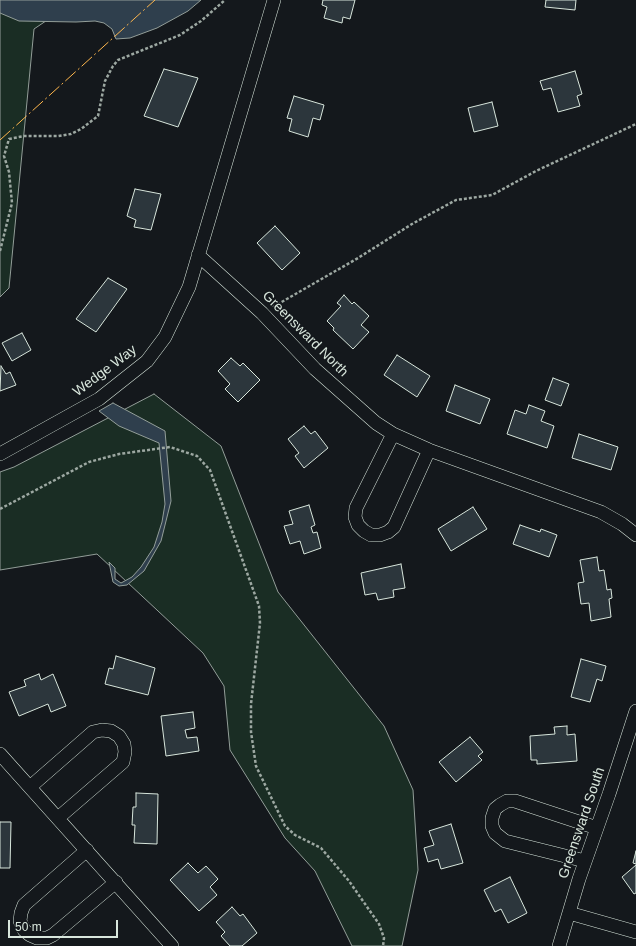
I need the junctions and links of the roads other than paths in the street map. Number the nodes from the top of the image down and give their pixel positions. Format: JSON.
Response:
{"nodes":[{"id":1,"x":274,"y":0,"type":"edge"},
{"id":2,"x":198,"y":255,"type":"junction"},
{"id":3,"x":393,"y":434,"type":"junction"},
{"id":4,"x":429,"y":450,"type":"junction"},
{"id":5,"x":0,"y":454,"type":"edge"},
{"id":6,"x":636,"y":535,"type":"edge"},
{"id":7,"x":636,"y":710,"type":"edge"},
{"id":8,"x":0,"y":754,"type":"edge"},
{"id":9,"x":30,"y":787,"type":"junction"},
{"id":10,"x":58,"y":818,"type":"junction"},
{"id":11,"x":597,"y":828,"type":"junction"},
{"id":12,"x":87,"y":850,"type":"junction"},
{"id":13,"x":585,"y":861,"type":"junction"},
{"id":14,"x":116,"y":882,"type":"junction"},
{"id":15,"x":569,"y":913,"type":"junction"},
{"id":16,"x":636,"y":932,"type":"edge"},
{"id":17,"x":172,"y":946,"type":"edge"},
{"id":18,"x":559,"y":946,"type":"edge"}],
"edges":[{"from":1,"to":2,"type":"street"},
{"from":2,"to":3,"type":"street","name":"Greensward North"},
{"from":2,"to":5,"type":"street","name":"Wedge Way"},
{"from":3,"to":4,"type":"street","name":"Greensward North"},
{"from":3,"to":4,"type":"street"},
{"from":4,"to":6,"type":"street","name":"Greensward North"},
{"from":7,"to":11,"type":"street","name":"Greensward South"},
{"from":8,"to":9,"type":"street"},
{"from":9,"to":10,"type":"street"},
{"from":9,"to":10,"type":"street"},
{"from":10,"to":12,"type":"street"},
{"from":11,"to":13,"type":"street","name":"Greensward South"},
{"from":11,"to":13,"type":"street"},
{"from":12,"to":14,"type":"street"},
{"from":12,"to":14,"type":"street"},
{"from":13,"to":15,"type":"street","name":"Greensward South"},
{"from":14,"to":17,"type":"street"},
{"from":15,"to":16,"type":"street"},
{"from":15,"to":18,"type":"street","name":"Greensward South"}]}
